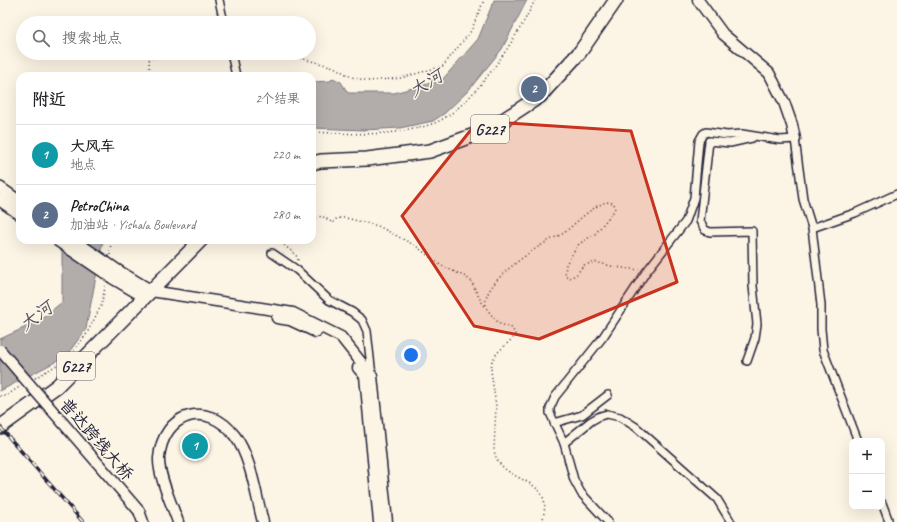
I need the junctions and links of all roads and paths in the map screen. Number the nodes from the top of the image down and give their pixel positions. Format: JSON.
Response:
{"nodes":[{"id":1,"x":484,"y":0,"type":"edge"},
{"id":2,"x":535,"y":0,"type":"edge"},
{"id":3,"x":616,"y":0,"type":"edge"},
{"id":4,"x":698,"y":0,"type":"edge"},
{"id":5,"x":220,"y":2,"type":"edge"},
{"id":6,"x":223,"y":16,"type":"edge"},
{"id":7,"x":149,"y":60,"type":"edge"},
{"id":8,"x":233,"y":60,"type":"edge"},
{"id":9,"x":308,"y":60,"type":"edge"},
{"id":10,"x":150,"y":72,"type":"edge"},
{"id":11,"x":235,"y":72,"type":"edge"},
{"id":12,"x":316,"y":132,"type":"edge"},
{"id":13,"x":758,"y":137,"type":"junction"},
{"id":14,"x":795,"y":139,"type":"junction"},
{"id":15,"x":316,"y":162,"type":"edge"},
{"id":16,"x":0,"y":188,"type":"edge"},
{"id":17,"x":897,"y":194,"type":"edge"},
{"id":18,"x":16,"y":199,"type":"edge"},
{"id":19,"x":0,"y":200,"type":"edge"},
{"id":20,"x":16,"y":211,"type":"edge"},
{"id":21,"x":316,"y":218,"type":"edge"},
{"id":22,"x":812,"y":228,"type":"junction"},
{"id":23,"x":63,"y":244,"type":"edge"},
{"id":24,"x":77,"y":244,"type":"edge"},
{"id":25,"x":111,"y":244,"type":"edge"},
{"id":26,"x":197,"y":244,"type":"edge"},
{"id":27,"x":283,"y":244,"type":"edge"},
{"id":28,"x":272,"y":253,"type":"dead end"},
{"id":29,"x":110,"y":257,"type":"dead end"},
{"id":30,"x":297,"y":270,"type":"junction"},
{"id":31,"x":646,"y":272,"type":"junction"},
{"id":32,"x":112,"y":275,"type":"junction"},
{"id":33,"x":148,"y":294,"type":"junction"},
{"id":34,"x":486,"y":306,"type":"junction"},
{"id":35,"x":0,"y":350,"type":"edge"},
{"id":36,"x":747,"y":361,"type":"dead end"},
{"id":37,"x":372,"y":376,"type":"junction"},
{"id":38,"x":30,"y":381,"type":"dead end"},
{"id":39,"x":24,"y":384,"type":"dead end"},
{"id":40,"x":608,"y":395,"type":"dead end"},
{"id":41,"x":0,"y":396,"type":"edge"},
{"id":42,"x":554,"y":423,"type":"junction"},
{"id":43,"x":0,"y":427,"type":"edge"},
{"id":44,"x":857,"y":438,"type":"edge"},
{"id":45,"x":564,"y":443,"type":"junction"},
{"id":46,"x":885,"y":510,"type":"edge"},
{"id":47,"x":888,"y":519,"type":"dead end"},
{"id":48,"x":143,"y":522,"type":"edge"},
{"id":49,"x":178,"y":522,"type":"edge"},
{"id":50,"x":263,"y":522,"type":"edge"},
{"id":51,"x":379,"y":522,"type":"edge"},
{"id":52,"x":387,"y":522,"type":"edge"},
{"id":53,"x":543,"y":522,"type":"edge"},
{"id":54,"x":608,"y":522,"type":"edge"},
{"id":55,"x":731,"y":522,"type":"edge"}],
"edges":[{"from":1,"to":9,"type":"path"},
{"from":2,"to":12,"type":"path"},
{"from":3,"to":15,"type":"highway","number":"G227"},
{"from":4,"to":14,"type":"street"},
{"from":5,"to":6,"type":"street"},
{"from":7,"to":10,"type":"path"},
{"from":8,"to":11,"type":"street"},
{"from":13,"to":14,"type":"street"},
{"from":13,"to":31,"type":"street"},
{"from":13,"to":36,"type":"street"},
{"from":14,"to":22,"type":"street"},
{"from":16,"to":18,"type":"main road"},
{"from":17,"to":22,"type":"street"},
{"from":19,"to":20,"type":"main road"},
{"from":21,"to":34,"type":"path"},
{"from":22,"to":44,"type":"street"},
{"from":23,"to":32,"type":"main road","bridge":true},
{"from":24,"to":32,"type":"main road","bridge":true},
{"from":25,"to":29,"type":"path"},
{"from":26,"to":33,"type":"highway","number":"G227"},
{"from":27,"to":30,"type":"path"},
{"from":28,"to":30,"type":"street"},
{"from":30,"to":37,"type":"street"},
{"from":31,"to":34,"type":"path"},
{"from":31,"to":42,"type":"street"},
{"from":32,"to":33,"type":"main road"},
{"from":32,"to":38,"type":"path"},
{"from":33,"to":37,"type":"street"},
{"from":33,"to":43,"type":"highway","number":"G227"},
{"from":33,"to":51,"type":"street"},
{"from":34,"to":53,"type":"path"},
{"from":35,"to":48,"type":"street","name":"普达跨线大桥","bridge":true},
{"from":37,"to":52,"type":"street"},
{"from":39,"to":41,"type":"path"},
{"from":40,"to":42,"type":"street"},
{"from":42,"to":45,"type":"street"},
{"from":45,"to":54,"type":"street"},
{"from":45,"to":55,"type":"street"},
{"from":46,"to":47,"type":"street"},
{"from":49,"to":50,"type":"street"}]}
